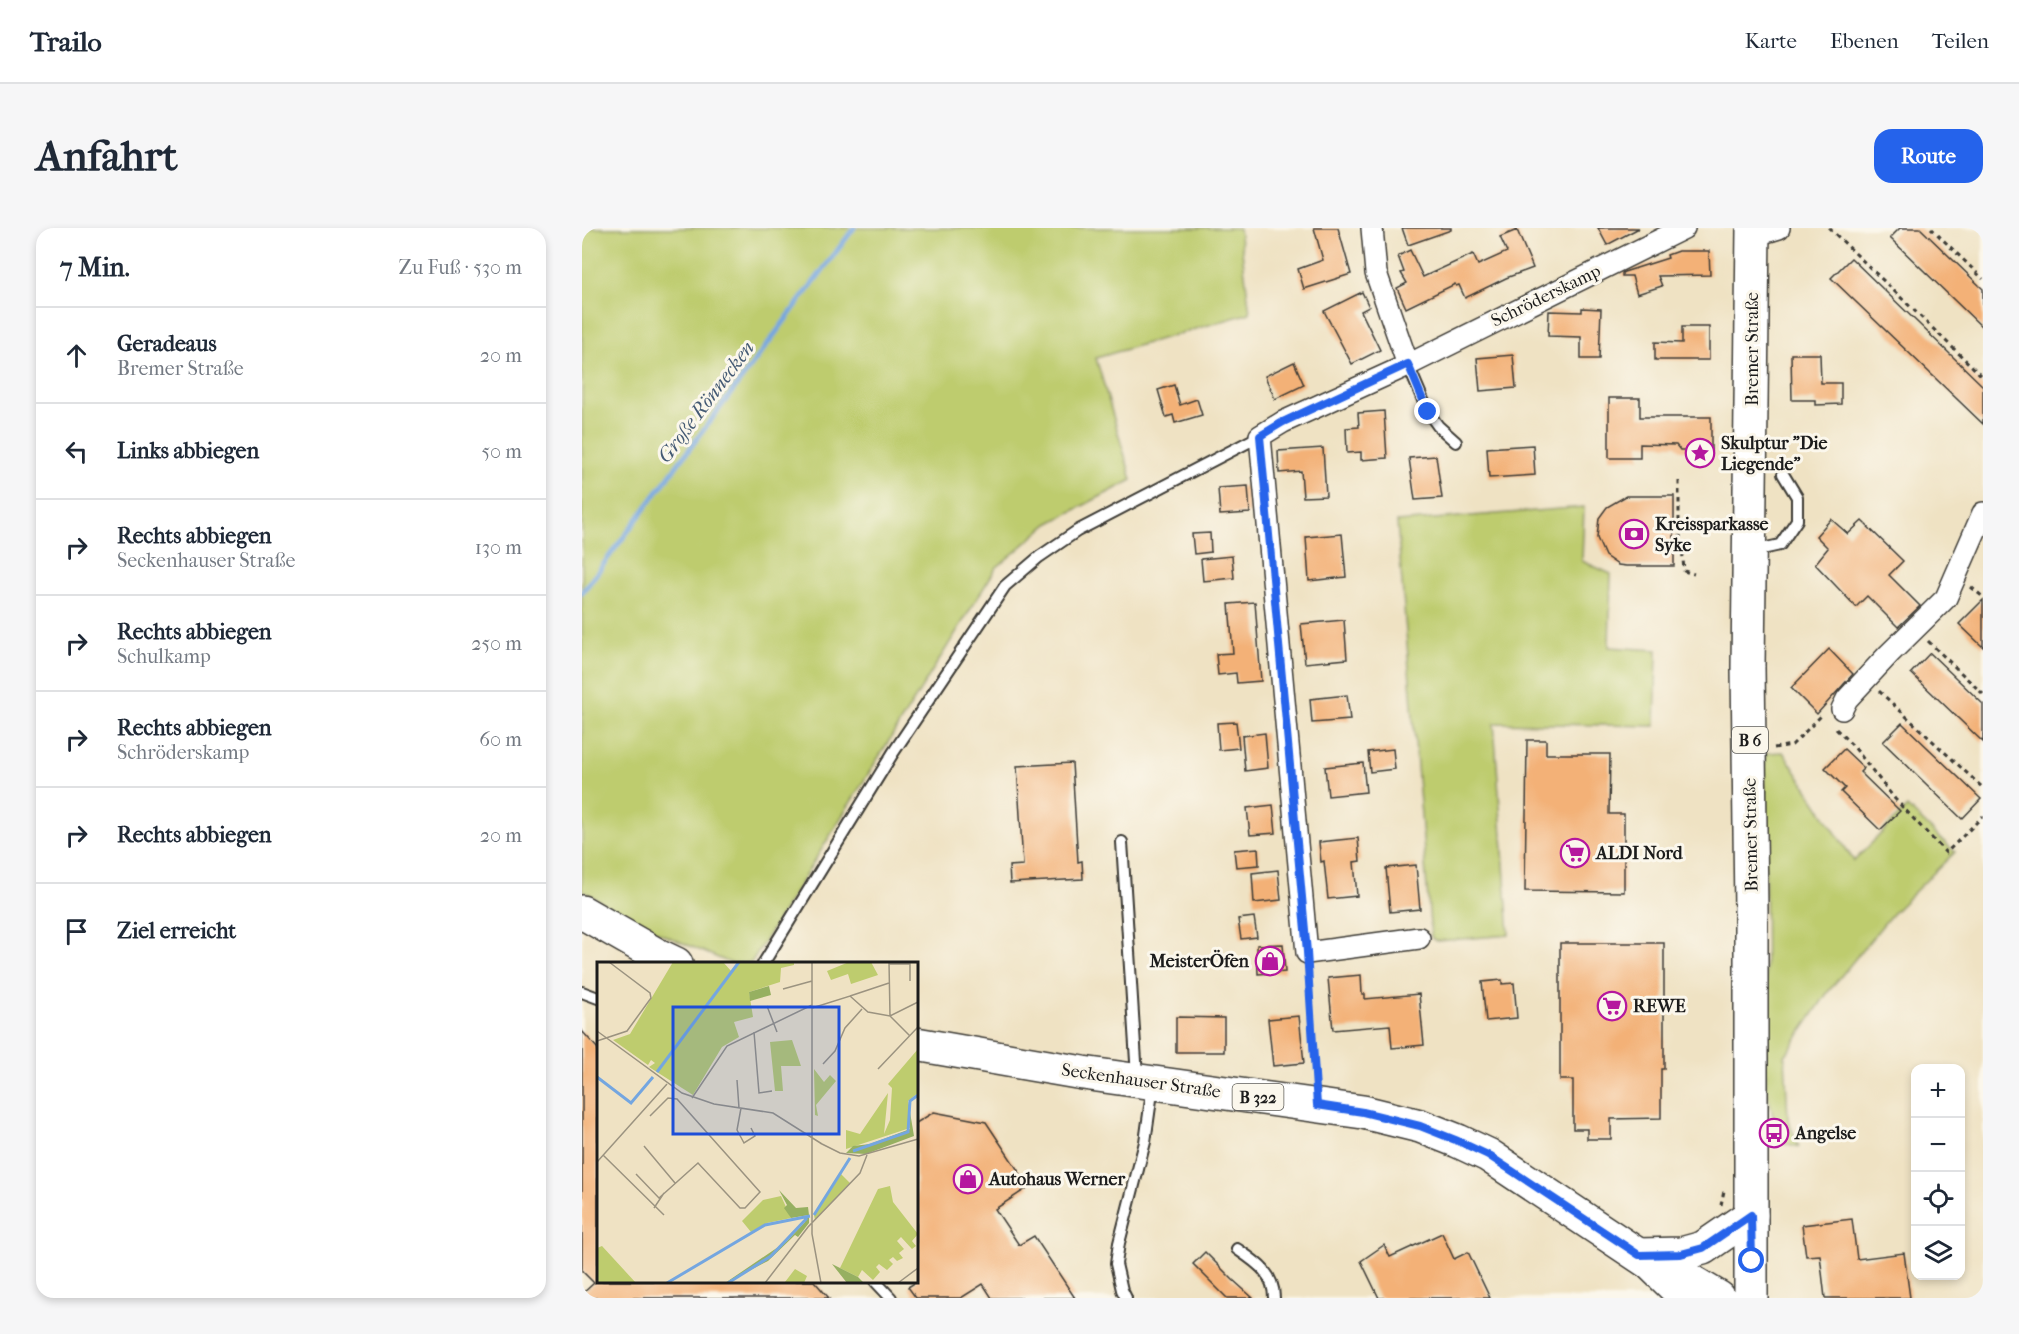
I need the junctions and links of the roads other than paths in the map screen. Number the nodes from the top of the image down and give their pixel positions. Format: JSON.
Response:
{"nodes":[{"id":1,"x":1372,"y":228,"type":"edge"},
{"id":2,"x":1684,"y":228,"type":"edge"},
{"id":3,"x":1761,"y":231,"type":"edge"},
{"id":4,"x":1408,"y":364,"type":"junction"},
{"id":5,"x":1260,"y":436,"type":"junction"},
{"id":6,"x":1456,"y":442,"type":"dead end"},
{"id":7,"x":1783,"y":474,"type":"dead end"},
{"id":8,"x":1983,"y":513,"type":"edge"},
{"id":9,"x":1741,"y":541,"type":"junction"},
{"id":10,"x":1836,"y":716,"type":"road end"},
{"id":11,"x":1122,"y":842,"type":"dead end"},
{"id":12,"x":582,"y":912,"type":"edge"},
{"id":13,"x":1419,"y":938,"type":"dead end"},
{"id":14,"x":674,"y":962,"type":"edge"},
{"id":15,"x":764,"y":962,"type":"edge"},
{"id":16,"x":582,"y":992,"type":"edge"},
{"id":17,"x":597,"y":998,"type":"edge"},
{"id":18,"x":918,"y":1044,"type":"edge"},
{"id":19,"x":1145,"y":1081,"type":"junction"},
{"id":20,"x":1751,"y":1215,"type":"junction"},
{"id":21,"x":1237,"y":1249,"type":"dead end"},
{"id":22,"x":1645,"y":1259,"type":"junction"},
{"id":23,"x":878,"y":1283,"type":"edge"},
{"id":24,"x":891,"y":1298,"type":"edge"},
{"id":25,"x":1126,"y":1298,"type":"edge"},
{"id":26,"x":1274,"y":1298,"type":"edge"},
{"id":27,"x":1686,"y":1298,"type":"edge"},
{"id":28,"x":1719,"y":1298,"type":"edge"},
{"id":29,"x":1751,"y":1298,"type":"edge"}],
"edges":[{"from":1,"to":4,"type":"street"},
{"from":2,"to":4,"type":"street","name":"Schröderskamp"},
{"from":3,"to":9,"type":"main road","name":"Bremer Straße","number":"B 6"},
{"from":4,"to":5,"type":"street","name":"Schröderskamp"},
{"from":4,"to":6,"type":"lane"},
{"from":5,"to":13,"type":"street"},
{"from":5,"to":15,"type":"lane"},
{"from":7,"to":9,"type":"lane"},
{"from":8,"to":10,"type":"street"},
{"from":9,"to":20,"type":"main road","name":"Bremer Straße","number":"B 6"},
{"from":11,"to":19,"type":"lane"},
{"from":12,"to":14,"type":"main road"},
{"from":16,"to":17,"type":"lane"},
{"from":18,"to":19,"type":"main road","name":"Seckenhauser Straße","number":"B 322"},
{"from":19,"to":22,"type":"main road","name":"Seckenhauser Straße","number":"B 322"},
{"from":19,"to":25,"type":"lane"},
{"from":20,"to":22,"type":"main road"},
{"from":20,"to":29,"type":"main road","name":"Bremer Straße","number":"B 6"},
{"from":21,"to":26,"type":"lane"},
{"from":22,"to":27,"type":"main road"},
{"from":22,"to":28,"type":"main road","number":"B 322"},
{"from":23,"to":24,"type":"lane"}]}
